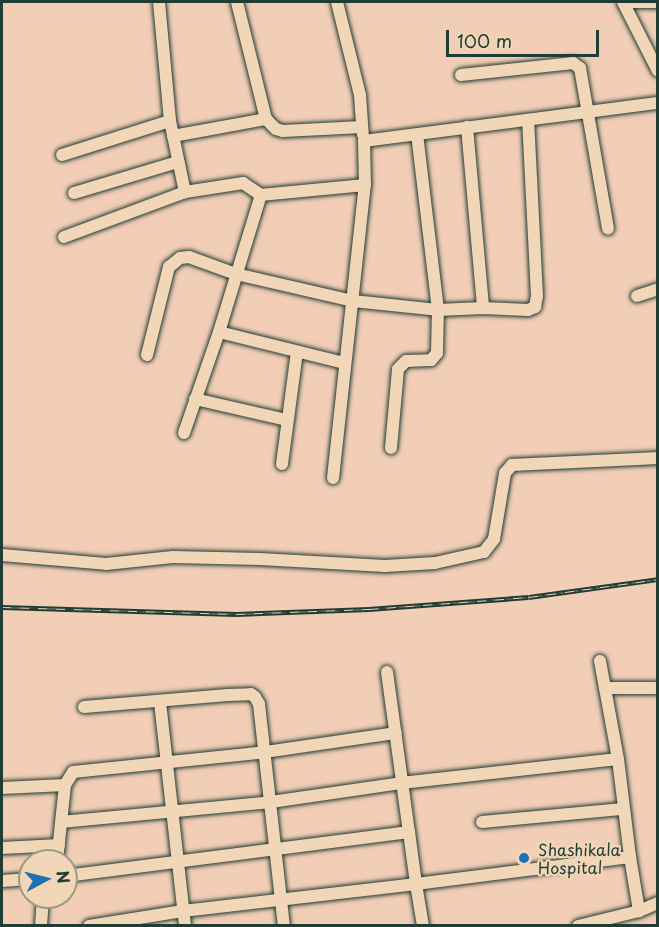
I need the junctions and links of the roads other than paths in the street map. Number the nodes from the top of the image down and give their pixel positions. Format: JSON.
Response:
{"nodes":[{"id":1,"x":159,"y":2,"type":"edge"},
{"id":2,"x":237,"y":2,"type":"edge"},
{"id":3,"x":338,"y":2,"type":"edge"},
{"id":4,"x":624,"y":2,"type":"edge"},
{"id":5,"x":657,"y":2,"type":"edge"},
{"id":6,"x":655,"y":64,"type":"edge"},
{"id":7,"x":461,"y":75,"type":"dead end"},
{"id":8,"x":657,"y":103,"type":"edge"},
{"id":9,"x":588,"y":112,"type":"junction"},
{"id":10,"x":266,"y":119,"type":"junction"},
{"id":11,"x":528,"y":120,"type":"junction"},
{"id":12,"x":170,"y":122,"type":"junction"},
{"id":13,"x":362,"y":127,"type":"junction"},
{"id":14,"x":467,"y":128,"type":"junction"},
{"id":15,"x":417,"y":134,"type":"junction"},
{"id":16,"x":173,"y":136,"type":"junction"},
{"id":17,"x":364,"y":141,"type":"junction"},
{"id":18,"x":62,"y":155,"type":"dead end"},
{"id":19,"x":178,"y":162,"type":"junction"},
{"id":20,"x":365,"y":185,"type":"junction"},
{"id":21,"x":185,"y":192,"type":"junction"},
{"id":22,"x":74,"y":193,"type":"dead end"},
{"id":23,"x":261,"y":195,"type":"junction"},
{"id":24,"x":608,"y":229,"type":"dead end"},
{"id":25,"x":64,"y":237,"type":"dead end"},
{"id":26,"x":236,"y":274,"type":"junction"},
{"id":27,"x":657,"y":289,"type":"edge"},
{"id":28,"x":637,"y":296,"type":"dead end"},
{"id":29,"x":353,"y":301,"type":"junction"},
{"id":30,"x":483,"y":308,"type":"junction"},
{"id":31,"x":438,"y":310,"type":"junction"},
{"id":32,"x":219,"y":332,"type":"junction"},
{"id":33,"x":297,"y":352,"type":"junction"},
{"id":34,"x":147,"y":355,"type":"dead end"},
{"id":35,"x":344,"y":363,"type":"junction"},
{"id":36,"x":195,"y":399,"type":"junction"},
{"id":37,"x":287,"y":420,"type":"junction"},
{"id":38,"x":184,"y":434,"type":"dead end"},
{"id":39,"x":391,"y":447,"type":"dead end"},
{"id":40,"x":657,"y":458,"type":"edge"},
{"id":41,"x":282,"y":464,"type":"dead end"},
{"id":42,"x":333,"y":478,"type":"dead end"},
{"id":43,"x":2,"y":555,"type":"edge"},
{"id":44,"x":600,"y":661,"type":"dead end"},
{"id":45,"x":387,"y":672,"type":"dead end"},
{"id":46,"x":605,"y":688,"type":"junction"},
{"id":47,"x":657,"y":688,"type":"edge"},
{"id":48,"x":160,"y":702,"type":"junction"},
{"id":49,"x":84,"y":707,"type":"dead end"},
{"id":50,"x":396,"y":733,"type":"junction"},
{"id":51,"x":265,"y":752,"type":"junction"},
{"id":52,"x":618,"y":759,"type":"junction"},
{"id":53,"x":165,"y":764,"type":"junction"},
{"id":54,"x":401,"y":783,"type":"junction"},
{"id":55,"x":65,"y":785,"type":"junction"},
{"id":56,"x":2,"y":788,"type":"edge"},
{"id":57,"x":271,"y":802,"type":"junction"},
{"id":58,"x":623,"y":809,"type":"junction"},
{"id":59,"x":171,"y":812,"type":"junction"},
{"id":60,"x":62,"y":822,"type":"junction"},
{"id":61,"x":482,"y":822,"type":"dead end"},
{"id":62,"x":409,"y":832,"type":"junction"},
{"id":63,"x":59,"y":845,"type":"junction"},
{"id":64,"x":2,"y":848,"type":"edge"},
{"id":65,"x":58,"y":849,"type":"edge"},
{"id":66,"x":276,"y":849,"type":"junction"},
{"id":67,"x":630,"y":857,"type":"junction"},
{"id":68,"x":177,"y":862,"type":"junction"},
{"id":69,"x":78,"y":874,"type":"edge"},
{"id":70,"x":18,"y":880,"type":"edge"},
{"id":71,"x":2,"y":881,"type":"edge"},
{"id":72,"x":416,"y":884,"type":"junction"},
{"id":73,"x":280,"y":900,"type":"junction"},
{"id":74,"x":657,"y":903,"type":"edge"},
{"id":75,"x":42,"y":909,"type":"edge"},
{"id":76,"x":183,"y":911,"type":"junction"},
{"id":77,"x":639,"y":911,"type":"junction"},
{"id":78,"x":41,"y":926,"type":"edge"},
{"id":79,"x":89,"y":926,"type":"edge"},
{"id":80,"x":184,"y":926,"type":"edge"},
{"id":81,"x":284,"y":926,"type":"edge"},
{"id":82,"x":423,"y":926,"type":"edge"},
{"id":83,"x":578,"y":926,"type":"edge"}],
"edges":[{"from":1,"to":12,"type":"street"},
{"from":2,"to":10,"type":"street"},
{"from":3,"to":13,"type":"street"},
{"from":4,"to":5,"type":"street"},
{"from":4,"to":6,"type":"street"},
{"from":7,"to":9,"type":"street"},
{"from":8,"to":9,"type":"street"},
{"from":9,"to":11,"type":"street"},
{"from":9,"to":24,"type":"street"},
{"from":10,"to":13,"type":"street"},
{"from":10,"to":16,"type":"street"},
{"from":11,"to":14,"type":"street"},
{"from":11,"to":30,"type":"street"},
{"from":12,"to":16,"type":"street"},
{"from":12,"to":18,"type":"street"},
{"from":13,"to":17,"type":"street"},
{"from":14,"to":15,"type":"street"},
{"from":14,"to":30,"type":"street"},
{"from":15,"to":17,"type":"street"},
{"from":15,"to":31,"type":"street"},
{"from":16,"to":19,"type":"street"},
{"from":17,"to":20,"type":"street"},
{"from":19,"to":21,"type":"street"},
{"from":19,"to":22,"type":"street"},
{"from":20,"to":23,"type":"street"},
{"from":20,"to":29,"type":"street"},
{"from":21,"to":23,"type":"street"},
{"from":21,"to":25,"type":"street"},
{"from":23,"to":26,"type":"street"},
{"from":26,"to":29,"type":"street"},
{"from":26,"to":32,"type":"street"},
{"from":26,"to":34,"type":"street"},
{"from":27,"to":28,"type":"street"},
{"from":29,"to":31,"type":"street"},
{"from":29,"to":35,"type":"street"},
{"from":30,"to":31,"type":"street"},
{"from":31,"to":39,"type":"street"},
{"from":32,"to":33,"type":"street"},
{"from":32,"to":36,"type":"street"},
{"from":33,"to":35,"type":"street"},
{"from":33,"to":37,"type":"street"},
{"from":35,"to":42,"type":"street"},
{"from":36,"to":37,"type":"street"},
{"from":36,"to":38,"type":"street"},
{"from":37,"to":41,"type":"street"},
{"from":40,"to":43,"type":"street"},
{"from":44,"to":46,"type":"street"},
{"from":45,"to":50,"type":"street"},
{"from":46,"to":47,"type":"street"},
{"from":46,"to":52,"type":"street"},
{"from":48,"to":49,"type":"street"},
{"from":48,"to":51,"type":"street"},
{"from":48,"to":53,"type":"street"},
{"from":50,"to":51,"type":"street"},
{"from":50,"to":54,"type":"street"},
{"from":51,"to":53,"type":"street"},
{"from":51,"to":57,"type":"street"},
{"from":52,"to":54,"type":"street"},
{"from":52,"to":58,"type":"street"},
{"from":53,"to":55,"type":"street"},
{"from":53,"to":59,"type":"street"},
{"from":54,"to":57,"type":"street"},
{"from":54,"to":62,"type":"street"},
{"from":55,"to":56,"type":"street"},
{"from":55,"to":60,"type":"street"},
{"from":57,"to":59,"type":"street"},
{"from":57,"to":66,"type":"street"},
{"from":58,"to":61,"type":"street"},
{"from":58,"to":67,"type":"street"},
{"from":59,"to":60,"type":"street"},
{"from":59,"to":68,"type":"street"},
{"from":60,"to":63,"type":"street"},
{"from":62,"to":66,"type":"street"},
{"from":62,"to":72,"type":"street"},
{"from":63,"to":64,"type":"street"},
{"from":63,"to":65,"type":"street"},
{"from":66,"to":68,"type":"street"},
{"from":66,"to":73,"type":"street"},
{"from":67,"to":72,"type":"street"},
{"from":67,"to":77,"type":"street"},
{"from":68,"to":69,"type":"street"},
{"from":68,"to":76,"type":"street"},
{"from":70,"to":71,"type":"street"},
{"from":72,"to":73,"type":"street"},
{"from":72,"to":82,"type":"street"},
{"from":73,"to":76,"type":"street"},
{"from":73,"to":81,"type":"street"},
{"from":74,"to":77,"type":"street"},
{"from":75,"to":78,"type":"street"},
{"from":76,"to":79,"type":"street"},
{"from":76,"to":80,"type":"street"},
{"from":77,"to":83,"type":"street"}]}
